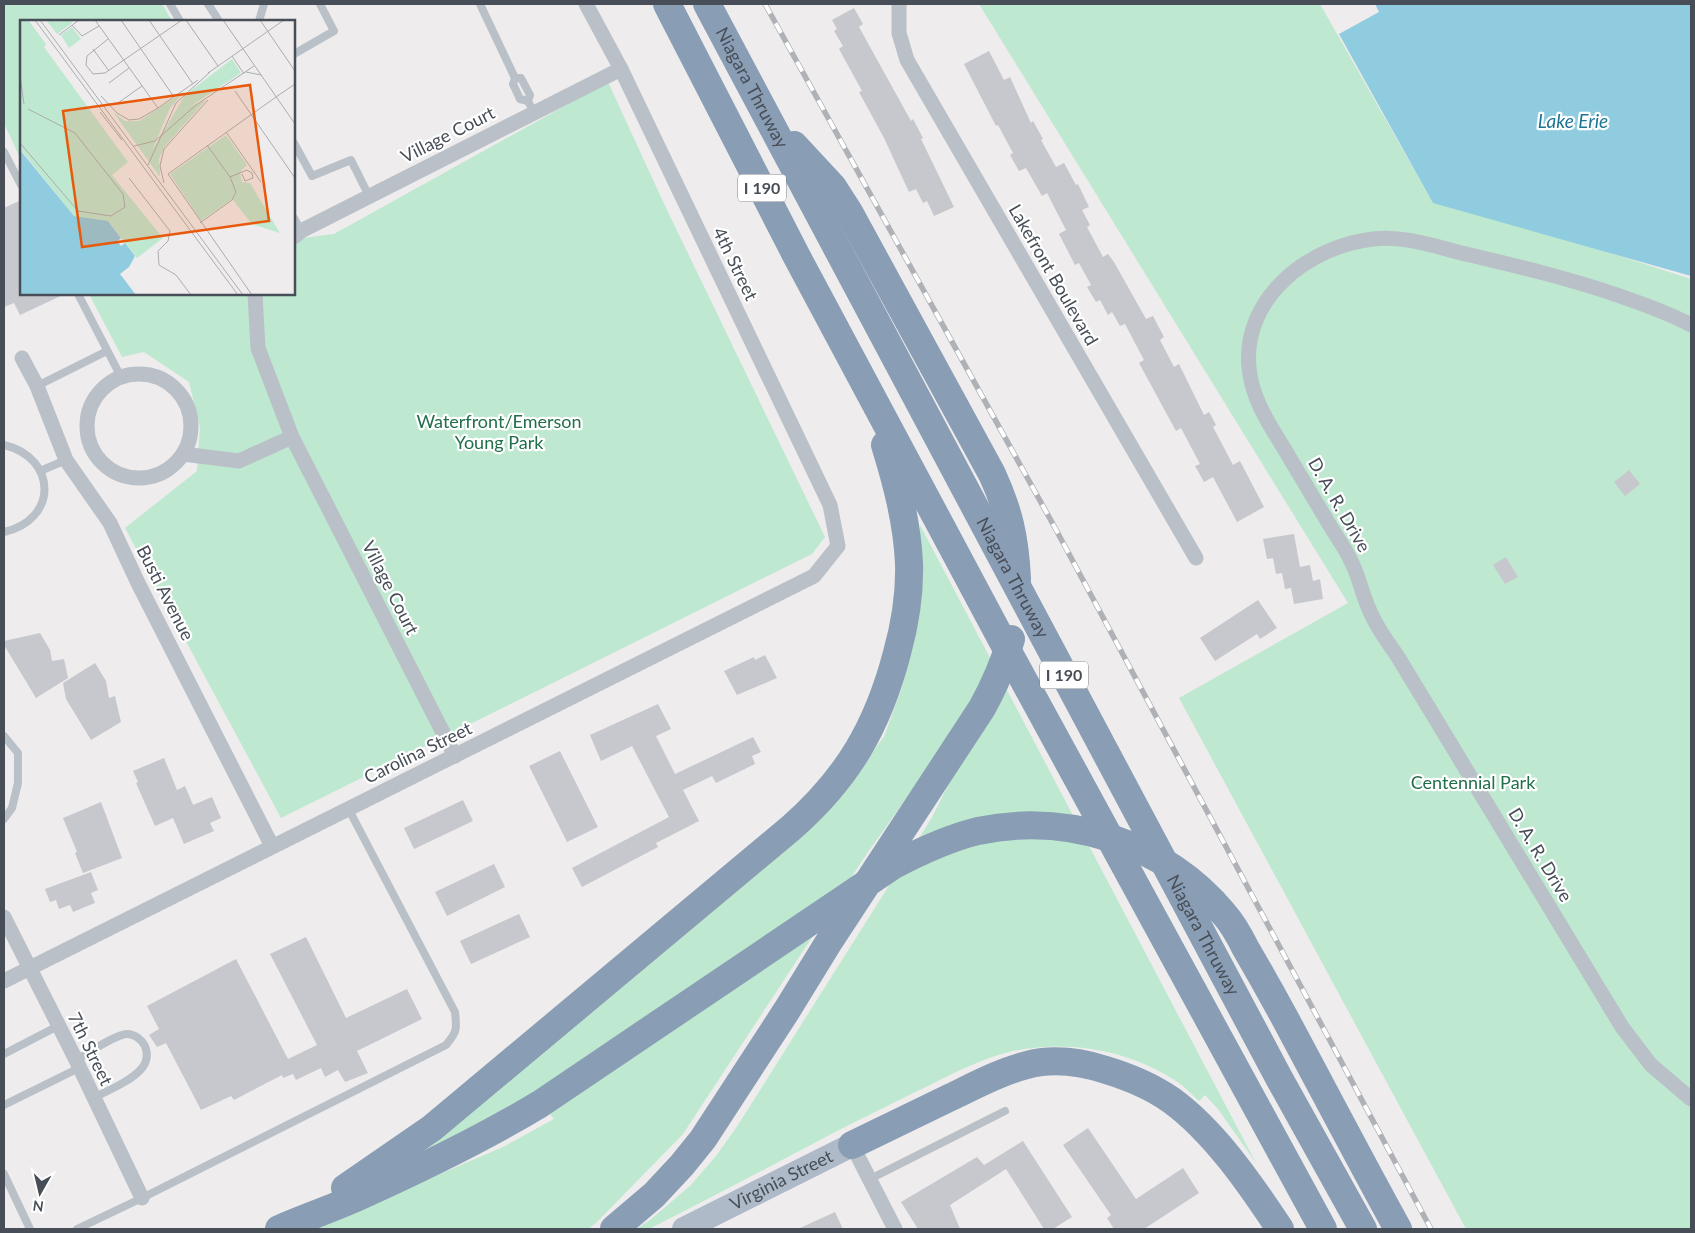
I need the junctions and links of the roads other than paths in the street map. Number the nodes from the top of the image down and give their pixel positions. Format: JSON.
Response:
{"nodes":[{"id":1,"x":170,"y":4,"type":"edge"},
{"id":2,"x":208,"y":4,"type":"edge"},
{"id":3,"x":264,"y":4,"type":"edge"},
{"id":4,"x":320,"y":4,"type":"edge"},
{"id":5,"x":480,"y":4,"type":"edge"},
{"id":6,"x":586,"y":4,"type":"edge"},
{"id":7,"x":667,"y":4,"type":"edge"},
{"id":8,"x":707,"y":4,"type":"edge"},
{"id":9,"x":898,"y":4,"type":"edge"},
{"id":10,"x":179,"y":20,"type":"edge"},
{"id":11,"x":217,"y":20,"type":"edge"},
{"id":12,"x":259,"y":20,"type":"edge"},
{"id":13,"x":295,"y":53,"type":"edge"},
{"id":14,"x":621,"y":69,"type":"junction"},
{"id":15,"x":531,"y":107,"type":"junction"},
{"id":16,"x":769,"y":117,"type":"junction"},
{"id":17,"x":295,"y":145,"type":"edge"},
{"id":18,"x":4,"y":152,"type":"edge"},
{"id":19,"x":20,"y":183,"type":"edge"},
{"id":20,"x":370,"y":196,"type":"junction"},
{"id":21,"x":296,"y":229,"type":"edge"},
{"id":22,"x":79,"y":295,"type":"edge"},
{"id":23,"x":255,"y":295,"type":"edge"},
{"id":24,"x":1691,"y":325,"type":"edge"},
{"id":25,"x":107,"y":351,"type":"junction"},
{"id":26,"x":22,"y":358,"type":"dead end"},
{"id":27,"x":860,"y":372,"type":"junction"},
{"id":28,"x":121,"y":377,"type":"junction"},
{"id":29,"x":37,"y":386,"type":"junction"},
{"id":30,"x":292,"y":437,"type":"junction"},
{"id":31,"x":4,"y":445,"type":"edge"},
{"id":32,"x":184,"y":454,"type":"junction"},
{"id":33,"x":66,"y":460,"type":"junction"},
{"id":34,"x":40,"y":471,"type":"junction"},
{"id":35,"x":4,"y":532,"type":"edge"},
{"id":36,"x":838,"y":546,"type":"joint"},
{"id":37,"x":1196,"y":558,"type":"dead end"},
{"id":38,"x":4,"y":736,"type":"edge"},
{"id":39,"x":455,"y":756,"type":"junction"},
{"id":40,"x":348,"y":808,"type":"junction"},
{"id":41,"x":4,"y":819,"type":"edge"},
{"id":42,"x":272,"y":846,"type":"junction"},
{"id":43,"x":4,"y":917,"type":"edge"},
{"id":44,"x":30,"y":968,"type":"junction"},
{"id":45,"x":4,"y":981,"type":"edge"},
{"id":46,"x":58,"y":1026,"type":"junction"},
{"id":47,"x":4,"y":1054,"type":"edge"},
{"id":48,"x":77,"y":1064,"type":"junction"},
{"id":49,"x":93,"y":1098,"type":"junction"},
{"id":50,"x":1691,"y":1099,"type":"edge"},
{"id":51,"x":4,"y":1106,"type":"edge"},
{"id":52,"x":1004,"y":1111,"type":"dead end"},
{"id":53,"x":852,"y":1145,"type":"junction"},
{"id":54,"x":4,"y":1174,"type":"edge"},
{"id":55,"x":870,"y":1179,"type":"junction"},
{"id":56,"x":142,"y":1198,"type":"junction"},
{"id":57,"x":288,"y":1225,"type":"edge"},
{"id":58,"x":692,"y":1228,"type":"edge"},
{"id":59,"x":30,"y":1229,"type":"edge"},
{"id":60,"x":77,"y":1229,"type":"edge"},
{"id":61,"x":614,"y":1229,"type":"edge"},
{"id":62,"x":895,"y":1229,"type":"edge"},
{"id":63,"x":1280,"y":1229,"type":"edge"},
{"id":64,"x":1323,"y":1229,"type":"edge"},
{"id":65,"x":1363,"y":1229,"type":"edge"},
{"id":66,"x":1398,"y":1229,"type":"edge"}],
"edges":[{"from":1,"to":10,"type":"lane"},
{"from":2,"to":11,"type":"lane"},
{"from":3,"to":12,"type":"lane"},
{"from":4,"to":13,"type":"lane"},
{"from":5,"to":15,"type":"lane"},
{"from":6,"to":14,"type":"street","name":"4th Street"},
{"from":7,"to":27,"type":"highway","name":"Niagara Thruway","number":"I 190"},
{"from":8,"to":16,"type":"highway","name":"Niagara Thruway","number":"I 190"},
{"from":9,"to":37,"type":"street","name":"Lakefront Boulevard"},
{"from":14,"to":15,"type":"street","name":"Village Court"},
{"from":14,"to":36,"type":"street","name":"4th Street"},
{"from":15,"to":20,"type":"street","name":"Village Court"},
{"from":16,"to":61,"type":"highway"},
{"from":16,"to":65,"type":"highway","name":"Niagara Thruway","number":"I 190"},
{"from":17,"to":20,"type":"lane"},
{"from":18,"to":19,"type":"lane"},
{"from":20,"to":21,"type":"street","name":"Village Court"},
{"from":22,"to":25,"type":"lane"},
{"from":23,"to":30,"type":"street","name":"Village Court"},
{"from":24,"to":50,"type":"street","name":"D. A. R. Drive"},
{"from":25,"to":28,"type":"lane"},
{"from":25,"to":29,"type":"lane"},
{"from":26,"to":29,"type":"street","name":"Busti Avenue"},
{"from":27,"to":57,"type":"highway"},
{"from":27,"to":64,"type":"highway","name":"Niagara Thruway","number":"I 190"},
{"from":28,"to":32,"type":"street"},
{"from":28,"to":32,"type":"street"},
{"from":29,"to":33,"type":"street","name":"Busti Avenue"},
{"from":30,"to":32,"type":"street"},
{"from":30,"to":39,"type":"street","name":"Village Court"},
{"from":31,"to":34,"type":"lane"},
{"from":33,"to":34,"type":"lane"},
{"from":33,"to":42,"type":"street","name":"Busti Avenue"},
{"from":34,"to":35,"type":"lane"},
{"from":36,"to":39,"type":"street","name":"Carolina Street"},
{"from":38,"to":41,"type":"lane"},
{"from":39,"to":40,"type":"street","name":"Carolina Street"},
{"from":40,"to":42,"type":"street","name":"Carolina Street"},
{"from":40,"to":56,"type":"lane"},
{"from":42,"to":44,"type":"street","name":"Carolina Street"},
{"from":43,"to":44,"type":"street","name":"7th Street"},
{"from":44,"to":45,"type":"street","name":"Carolina Street"},
{"from":44,"to":46,"type":"street","name":"7th Street"},
{"from":46,"to":47,"type":"lane"},
{"from":46,"to":48,"type":"street","name":"7th Street"},
{"from":48,"to":49,"type":"street","name":"7th Street"},
{"from":48,"to":49,"type":"lane"},
{"from":48,"to":51,"type":"lane"},
{"from":49,"to":56,"type":"street","name":"7th Street"},
{"from":52,"to":55,"type":"lane"},
{"from":53,"to":55,"type":"street"},
{"from":53,"to":58,"type":"main road","name":"Virginia Street"},
{"from":53,"to":63,"type":"highway"},
{"from":54,"to":59,"type":"lane"},
{"from":55,"to":62,"type":"street"},
{"from":56,"to":60,"type":"lane"},
{"from":57,"to":66,"type":"highway"}]}
